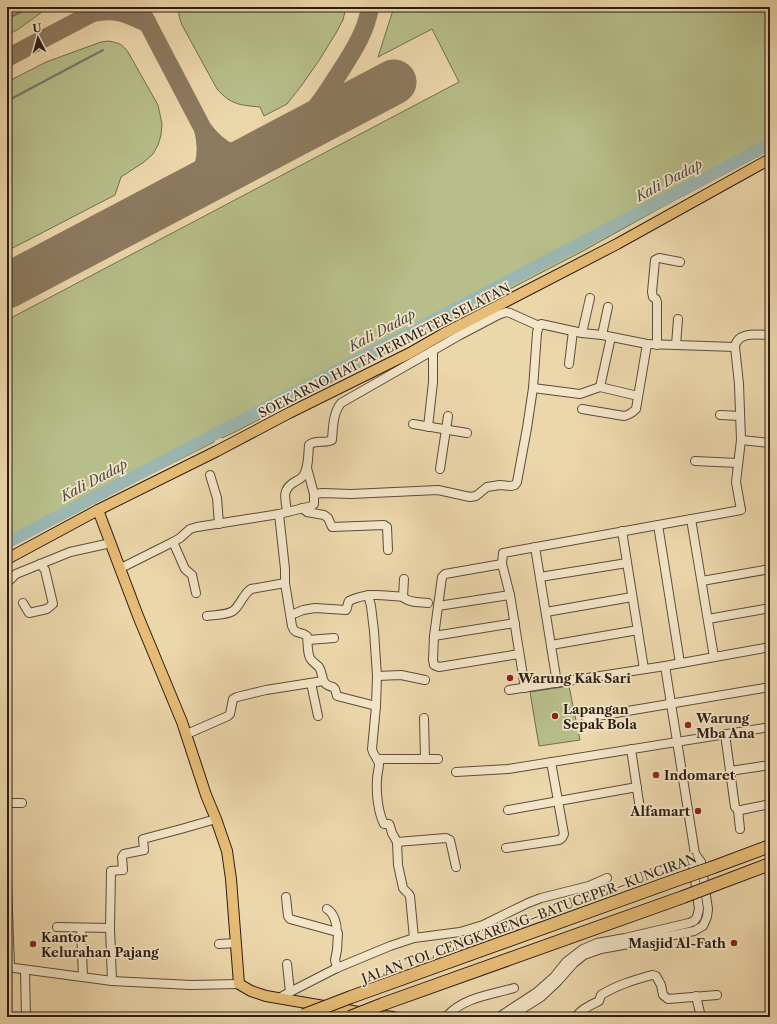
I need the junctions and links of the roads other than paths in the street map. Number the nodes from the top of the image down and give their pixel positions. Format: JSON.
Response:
{"nodes":[{"id":1,"x":770,"y":159,"type":"edge"},
{"id":2,"x":680,"y":262,"type":"dead end"},
{"id":3,"x":590,"y":298,"type":"dead end"},
{"id":4,"x":608,"y":307,"type":"dead end"},
{"id":5,"x":678,"y":319,"type":"dead end"},
{"id":6,"x":538,"y":326,"type":"junction"},
{"id":7,"x":574,"y":331,"type":"junction"},
{"id":8,"x":582,"y":333,"type":"junction"},
{"id":9,"x":770,"y":335,"type":"edge"},
{"id":10,"x":602,"y":336,"type":"junction"},
{"id":11,"x":611,"y":337,"type":"junction"},
{"id":12,"x":648,"y":344,"type":"junction"},
{"id":13,"x":657,"y":345,"type":"junction"},
{"id":14,"x":676,"y":345,"type":"junction"},
{"id":15,"x":735,"y":346,"type":"junction"},
{"id":16,"x":433,"y":351,"type":"junction"},
{"id":17,"x":569,"y":364,"type":"dead end"},
{"id":18,"x":600,"y":387,"type":"junction"},
{"id":19,"x":533,"y":388,"type":"junction"},
{"id":20,"x":638,"y":396,"type":"junction"},
{"id":21,"x":582,"y":409,"type":"dead end"},
{"id":22,"x":720,"y":415,"type":"dead end"},
{"id":23,"x":448,"y":416,"type":"dead end"},
{"id":24,"x":740,"y":416,"type":"junction"},
{"id":25,"x":413,"y":424,"type":"dead end"},
{"id":26,"x":428,"y":427,"type":"junction"},
{"id":27,"x":446,"y":430,"type":"junction"},
{"id":28,"x":468,"y":433,"type":"dead end"},
{"id":29,"x":741,"y":440,"type":"junction"},
{"id":30,"x":770,"y":443,"type":"edge"},
{"id":31,"x":694,"y":461,"type":"dead end"},
{"id":32,"x":738,"y":463,"type":"junction"},
{"id":33,"x":307,"y":468,"type":"junction"},
{"id":34,"x":440,"y":469,"type":"dead end"},
{"id":35,"x":210,"y":475,"type":"dead end"},
{"id":36,"x":314,"y":494,"type":"junction"},
{"id":37,"x":302,"y":508,"type":"junction"},
{"id":38,"x":98,"y":510,"type":"junction"},
{"id":39,"x":283,"y":513,"type":"junction"},
{"id":40,"x":691,"y":519,"type":"junction"},
{"id":41,"x":218,"y":524,"type":"junction"},
{"id":42,"x":658,"y":525,"type":"junction"},
{"id":43,"x":622,"y":531,"type":"junction"},
{"id":44,"x":173,"y":542,"type":"junction"},
{"id":45,"x":110,"y":544,"type":"junction"},
{"id":46,"x":535,"y":547,"type":"junction"},
{"id":47,"x":388,"y":550,"type":"dead end"},
{"id":48,"x":7,"y":558,"type":"edge"},
{"id":49,"x":627,"y":563,"type":"junction"},
{"id":50,"x":40,"y":564,"type":"junction"},
{"id":51,"x":502,"y":564,"type":"junction"},
{"id":52,"x":121,"y":568,"type":"junction"},
{"id":53,"x":770,"y":569,"type":"edge"},
{"id":54,"x":540,"y":577,"type":"junction"},
{"id":55,"x":404,"y":579,"type":"dead end"},
{"id":56,"x":702,"y":581,"type":"junction"},
{"id":57,"x":7,"y":583,"type":"edge"},
{"id":58,"x":285,"y":583,"type":"junction"},
{"id":59,"x":196,"y":593,"type":"dead end"},
{"id":60,"x":368,"y":595,"type":"junction"},
{"id":61,"x":510,"y":595,"type":"junction"},
{"id":62,"x":403,"y":597,"type":"junction"},
{"id":63,"x":632,"y":597,"type":"junction"},
{"id":64,"x":23,"y":603,"type":"dead end"},
{"id":65,"x":428,"y":603,"type":"dead end"},
{"id":66,"x":438,"y":606,"type":"junction"},
{"id":67,"x":770,"y":608,"type":"edge"},
{"id":68,"x":546,"y":612,"type":"junction"},
{"id":69,"x":291,"y":615,"type":"junction"},
{"id":70,"x":207,"y":616,"type":"dead end"},
{"id":71,"x":708,"y":618,"type":"junction"},
{"id":72,"x":514,"y":623,"type":"junction"},
{"id":73,"x":638,"y":630,"type":"junction"},
{"id":74,"x":434,"y":636,"type":"junction"},
{"id":75,"x":334,"y":638,"type":"dead end"},
{"id":76,"x":308,"y":640,"type":"junction"},
{"id":77,"x":551,"y":645,"type":"junction"},
{"id":78,"x":770,"y":647,"type":"edge"},
{"id":79,"x":519,"y":654,"type":"junction"},
{"id":80,"x":714,"y":657,"type":"junction"},
{"id":81,"x":680,"y":663,"type":"junction"},
{"id":82,"x":665,"y":666,"type":"junction"},
{"id":83,"x":644,"y":669,"type":"junction"},
{"id":84,"x":377,"y":676,"type":"junction"},
{"id":85,"x":425,"y":680,"type":"dead end"},
{"id":86,"x":323,"y":681,"type":"junction"},
{"id":87,"x":311,"y":683,"type":"junction"},
{"id":88,"x":557,"y":683,"type":"junction"},
{"id":89,"x":770,"y":687,"type":"edge"},
{"id":90,"x":525,"y":688,"type":"junction"},
{"id":91,"x":509,"y":690,"type":"dead end"},
{"id":92,"x":671,"y":704,"type":"junction"},
{"id":93,"x":376,"y":706,"type":"junction"},
{"id":94,"x":318,"y":716,"type":"dead end"},
{"id":95,"x":424,"y":718,"type":"dead end"},
{"id":96,"x":586,"y":718,"type":"dead end"},
{"id":97,"x":770,"y":727,"type":"edge"},
{"id":98,"x":187,"y":734,"type":"junction"},
{"id":99,"x":725,"y":734,"type":"junction"},
{"id":100,"x":677,"y":742,"type":"junction"},
{"id":101,"x":630,"y":749,"type":"junction"},
{"id":102,"x":377,"y":759,"type":"junction"},
{"id":103,"x":425,"y":759,"type":"junction"},
{"id":104,"x":438,"y":759,"type":"dead end"},
{"id":105,"x":551,"y":762,"type":"junction"},
{"id":106,"x":770,"y":765,"type":"edge"},
{"id":107,"x":730,"y":771,"type":"junction"},
{"id":108,"x":456,"y":772,"type":"dead end"},
{"id":109,"x":637,"y":787,"type":"junction"},
{"id":110,"x":558,"y":801,"type":"junction"},
{"id":111,"x":7,"y":803,"type":"edge"},
{"id":112,"x":22,"y":803,"type":"dead end"},
{"id":113,"x":770,"y":804,"type":"edge"},
{"id":114,"x":640,"y":809,"type":"dead end"},
{"id":115,"x":508,"y":810,"type":"dead end"},
{"id":116,"x":738,"y":810,"type":"junction"},
{"id":117,"x":216,"y":819,"type":"junction"},
{"id":118,"x":740,"y":829,"type":"dead end"},
{"id":119,"x":397,"y":842,"type":"junction"},
{"id":120,"x":770,"y":846,"type":"edge"},
{"id":121,"x":506,"y":848,"type":"dead end"},
{"id":122,"x":695,"y":854,"type":"junction"},
{"id":123,"x":770,"y":864,"type":"edge"},
{"id":124,"x":456,"y":867,"type":"dead end"},
{"id":125,"x":607,"y":878,"type":"dead end"},
{"id":126,"x":7,"y":883,"type":"edge"},
{"id":127,"x":286,"y":897,"type":"dead end"},
{"id":128,"x":327,"y":909,"type":"dead end"},
{"id":129,"x":57,"y":927,"type":"dead end"},
{"id":130,"x":81,"y":928,"type":"junction"},
{"id":131,"x":110,"y":928,"type":"junction"},
{"id":132,"x":337,"y":932,"type":"junction"},
{"id":133,"x":414,"y":938,"type":"junction"},
{"id":134,"x":236,"y":943,"type":"junction"},
{"id":135,"x":219,"y":944,"type":"dead end"},
{"id":136,"x":287,"y":964,"type":"dead end"},
{"id":137,"x":8,"y":968,"type":"edge"},
{"id":138,"x":337,"y":968,"type":"junction"},
{"id":139,"x":25,"y":970,"type":"junction"},
{"id":140,"x":83,"y":977,"type":"junction"},
{"id":141,"x":112,"y":981,"type":"junction"},
{"id":142,"x":239,"y":984,"type":"junction"},
{"id":143,"x":514,"y":988,"type":"dead end"},
{"id":144,"x":290,"y":992,"type":"junction"},
{"id":145,"x":717,"y":995,"type":"dead end"},
{"id":146,"x":696,"y":996,"type":"junction"},
{"id":147,"x":279,"y":998,"type":"junction"},
{"id":148,"x":301,"y":1016,"type":"edge"},
{"id":149,"x":369,"y":1016,"type":"edge"},
{"id":150,"x":26,"y":1017,"type":"edge"},
{"id":151,"x":350,"y":1017,"type":"edge"},
{"id":152,"x":393,"y":1017,"type":"edge"},
{"id":153,"x":447,"y":1017,"type":"edge"},
{"id":154,"x":499,"y":1017,"type":"edge"},
{"id":155,"x":509,"y":1017,"type":"edge"},
{"id":156,"x":576,"y":1017,"type":"edge"},
{"id":157,"x":700,"y":1017,"type":"edge"}],
"edges":[{"from":1,"to":38,"type":"main road","name":"SOEKARNO HATTA PERIMETER SELATAN"},
{"from":2,"to":13,"type":"street"},
{"from":3,"to":8,"type":"street"},
{"from":4,"to":10,"type":"street"},
{"from":5,"to":14,"type":"street"},
{"from":6,"to":7,"type":"street"},
{"from":6,"to":16,"type":"street"},
{"from":6,"to":19,"type":"street"},
{"from":7,"to":8,"type":"street"},
{"from":7,"to":17,"type":"street"},
{"from":8,"to":10,"type":"street"},
{"from":9,"to":15,"type":"street"},
{"from":10,"to":11,"type":"street"},
{"from":11,"to":12,"type":"street"},
{"from":11,"to":18,"type":"street"},
{"from":12,"to":13,"type":"street"},
{"from":12,"to":20,"type":"street"},
{"from":13,"to":14,"type":"street"},
{"from":14,"to":15,"type":"street"},
{"from":15,"to":24,"type":"street"},
{"from":16,"to":26,"type":"street"},
{"from":16,"to":33,"type":"street"},
{"from":18,"to":19,"type":"street"},
{"from":18,"to":20,"type":"street"},
{"from":19,"to":36,"type":"street"},
{"from":20,"to":21,"type":"street"},
{"from":22,"to":24,"type":"street"},
{"from":23,"to":27,"type":"street"},
{"from":24,"to":29,"type":"street"},
{"from":25,"to":26,"type":"street"},
{"from":26,"to":27,"type":"street"},
{"from":27,"to":28,"type":"street"},
{"from":27,"to":34,"type":"street"},
{"from":29,"to":30,"type":"street"},
{"from":29,"to":32,"type":"street"},
{"from":31,"to":32,"type":"street"},
{"from":32,"to":40,"type":"street"},
{"from":33,"to":36,"type":"street"},
{"from":33,"to":39,"type":"street"},
{"from":35,"to":41,"type":"street"},
{"from":36,"to":37,"type":"street"},
{"from":37,"to":39,"type":"street"},
{"from":37,"to":47,"type":"street"},
{"from":38,"to":45,"type":"main road"},
{"from":38,"to":48,"type":"main road","name":"SOEKARNO HATTA PERIMETER SELATAN"},
{"from":39,"to":41,"type":"street"},
{"from":39,"to":58,"type":"street"},
{"from":40,"to":42,"type":"street"},
{"from":40,"to":56,"type":"street"},
{"from":41,"to":44,"type":"street"},
{"from":42,"to":43,"type":"street"},
{"from":42,"to":81,"type":"street"},
{"from":43,"to":46,"type":"street"},
{"from":43,"to":49,"type":"street"},
{"from":44,"to":52,"type":"street"},
{"from":44,"to":59,"type":"street"},
{"from":45,"to":50,"type":"street"},
{"from":45,"to":52,"type":"main road"},
{"from":46,"to":51,"type":"street"},
{"from":46,"to":54,"type":"street"},
{"from":49,"to":54,"type":"street"},
{"from":49,"to":63,"type":"street"},
{"from":50,"to":57,"type":"street"},
{"from":50,"to":64,"type":"street"},
{"from":51,"to":61,"type":"street"},
{"from":51,"to":66,"type":"street"},
{"from":52,"to":98,"type":"main road"},
{"from":53,"to":56,"type":"street"},
{"from":54,"to":68,"type":"street"},
{"from":55,"to":62,"type":"street"},
{"from":56,"to":71,"type":"street"},
{"from":58,"to":69,"type":"street"},
{"from":58,"to":70,"type":"street"},
{"from":60,"to":62,"type":"street"},
{"from":60,"to":69,"type":"street"},
{"from":60,"to":84,"type":"street"},
{"from":61,"to":66,"type":"street"},
{"from":61,"to":72,"type":"street"},
{"from":62,"to":65,"type":"street"},
{"from":63,"to":68,"type":"street"},
{"from":63,"to":73,"type":"street"},
{"from":66,"to":74,"type":"street"},
{"from":67,"to":71,"type":"street"},
{"from":68,"to":77,"type":"street"},
{"from":69,"to":76,"type":"street"},
{"from":71,"to":80,"type":"street"},
{"from":72,"to":74,"type":"street"},
{"from":72,"to":79,"type":"street"},
{"from":73,"to":77,"type":"street"},
{"from":73,"to":83,"type":"street"},
{"from":74,"to":79,"type":"street"},
{"from":75,"to":76,"type":"street"},
{"from":76,"to":86,"type":"street"},
{"from":77,"to":88,"type":"street"},
{"from":78,"to":80,"type":"street"},
{"from":79,"to":90,"type":"street"},
{"from":80,"to":81,"type":"street"},
{"from":81,"to":82,"type":"street"},
{"from":82,"to":83,"type":"street"},
{"from":82,"to":92,"type":"street"},
{"from":83,"to":88,"type":"street"},
{"from":84,"to":85,"type":"street"},
{"from":84,"to":93,"type":"street"},
{"from":86,"to":87,"type":"street"},
{"from":86,"to":93,"type":"street"},
{"from":87,"to":94,"type":"street"},
{"from":87,"to":98,"type":"street"},
{"from":88,"to":90,"type":"street"},
{"from":89,"to":92,"type":"street"},
{"from":90,"to":91,"type":"street"},
{"from":92,"to":96,"type":"street"},
{"from":92,"to":100,"type":"street"},
{"from":93,"to":102,"type":"street"},
{"from":95,"to":103,"type":"street"},
{"from":97,"to":99,"type":"street"},
{"from":98,"to":117,"type":"main road"},
{"from":99,"to":100,"type":"street"},
{"from":99,"to":107,"type":"street"},
{"from":100,"to":101,"type":"street"},
{"from":100,"to":122,"type":"street"},
{"from":101,"to":105,"type":"street"},
{"from":101,"to":109,"type":"street"},
{"from":102,"to":103,"type":"street"},
{"from":102,"to":119,"type":"street"},
{"from":103,"to":104,"type":"street"},
{"from":105,"to":108,"type":"street"},
{"from":105,"to":110,"type":"street"},
{"from":106,"to":107,"type":"street"},
{"from":107,"to":116,"type":"street"},
{"from":109,"to":110,"type":"street"},
{"from":109,"to":114,"type":"street"},
{"from":110,"to":115,"type":"street"},
{"from":110,"to":121,"type":"street"},
{"from":111,"to":112,"type":"street"},
{"from":113,"to":116,"type":"street"},
{"from":116,"to":118,"type":"street"},
{"from":117,"to":131,"type":"street"},
{"from":117,"to":134,"type":"main road"},
{"from":119,"to":124,"type":"street"},
{"from":119,"to":133,"type":"street"},
{"from":120,"to":148,"type":"highway","name":"JALAN TOL CENGKARENG–BATUCEPER–KUNCIRAN","bridge":true},
{"from":122,"to":154,"type":"street"},
{"from":122,"to":155,"type":"street"},
{"from":123,"to":151,"type":"highway","bridge":true},
{"from":125,"to":133,"type":"street"},
{"from":126,"to":137,"type":"street"},
{"from":127,"to":132,"type":"street"},
{"from":128,"to":132,"type":"street"},
{"from":129,"to":130,"type":"street"},
{"from":130,"to":131,"type":"street"},
{"from":130,"to":140,"type":"street"},
{"from":131,"to":141,"type":"street"},
{"from":132,"to":138,"type":"street"},
{"from":133,"to":138,"type":"street"},
{"from":134,"to":135,"type":"street"},
{"from":134,"to":142,"type":"main road"},
{"from":136,"to":144,"type":"street"},
{"from":137,"to":139,"type":"street"},
{"from":138,"to":144,"type":"street"},
{"from":139,"to":140,"type":"street"},
{"from":139,"to":150,"type":"street"},
{"from":140,"to":141,"type":"street"},
{"from":141,"to":142,"type":"street"},
{"from":142,"to":147,"type":"main road"},
{"from":143,"to":153,"type":"street"},
{"from":144,"to":147,"type":"street"},
{"from":145,"to":146,"type":"street"},
{"from":146,"to":156,"type":"street"},
{"from":146,"to":157,"type":"street"},
{"from":147,"to":149,"type":"main road"},
{"from":149,"to":152,"type":"main road"}]}
